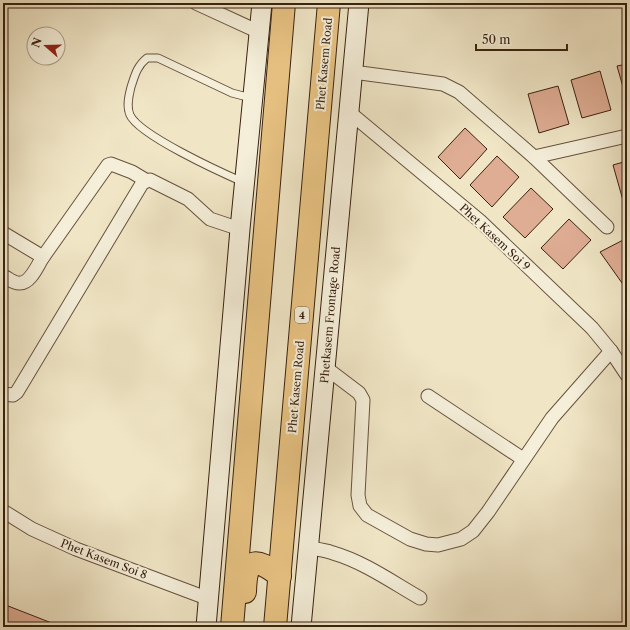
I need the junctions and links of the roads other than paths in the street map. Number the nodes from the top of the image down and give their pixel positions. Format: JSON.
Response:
{"nodes":[{"id":1,"x":196,"y":3,"type":"edge"},
{"id":2,"x":262,"y":3,"type":"edge"},
{"id":3,"x":284,"y":3,"type":"edge"},
{"id":4,"x":329,"y":3,"type":"edge"},
{"id":5,"x":359,"y":3,"type":"edge"},
{"id":6,"x":259,"y":32,"type":"junction"},
{"id":7,"x":353,"y":72,"type":"junction"},
{"id":8,"x":253,"y":98,"type":"junction"},
{"id":9,"x":349,"y":112,"type":"junction"},
{"id":10,"x":627,"y":136,"type":"edge"},
{"id":11,"x":534,"y":157,"type":"junction"},
{"id":12,"x":148,"y":181,"type":"junction"},
{"id":13,"x":245,"y":183,"type":"junction"},
{"id":14,"x":607,"y":227,"type":"dead end"},
{"id":15,"x":240,"y":229,"type":"junction"},
{"id":16,"x":3,"y":233,"type":"edge"},
{"id":17,"x":43,"y":257,"type":"junction"},
{"id":18,"x":5,"y":277,"type":"dead end"},
{"id":19,"x":611,"y":351,"type":"junction"},
{"id":20,"x":326,"y":368,"type":"junction"},
{"id":21,"x":627,"y":375,"type":"edge"},
{"id":22,"x":3,"y":394,"type":"edge"},
{"id":23,"x":428,"y":396,"type":"dead end"},
{"id":24,"x":523,"y":459,"type":"junction"},
{"id":25,"x":3,"y":511,"type":"edge"},
{"id":26,"x":309,"y":548,"type":"junction"},
{"id":27,"x":280,"y":576,"type":"junction"},
{"id":28,"x":420,"y":598,"type":"dead end"},
{"id":29,"x":209,"y":599,"type":"junction"},
{"id":30,"x":206,"y":627,"type":"edge"},
{"id":31,"x":232,"y":627,"type":"edge"},
{"id":32,"x":244,"y":627,"type":"edge"},
{"id":33,"x":275,"y":627,"type":"edge"},
{"id":34,"x":302,"y":627,"type":"edge"}],
"edges":[{"from":1,"to":6,"type":"street"},
{"from":2,"to":6,"type":"main road"},
{"from":3,"to":31,"type":"highway"},
{"from":4,"to":27,"type":"highway","name":"Phet Kasem Road","number":"4"},
{"from":5,"to":7,"type":"main road","name":"Phetkasem Frontage Road"},
{"from":6,"to":8,"type":"main road"},
{"from":7,"to":9,"type":"main road","name":"Phetkasem Frontage Road"},
{"from":7,"to":11,"type":"street"},
{"from":8,"to":13,"type":"main road"},
{"from":8,"to":13,"type":"lane"},
{"from":9,"to":19,"type":"street","name":"Phet Kasem Soi 9"},
{"from":9,"to":20,"type":"main road","name":"Phetkasem Frontage Road"},
{"from":10,"to":11,"type":"street"},
{"from":11,"to":14,"type":"street"},
{"from":12,"to":15,"type":"street"},
{"from":12,"to":17,"type":"street"},
{"from":12,"to":22,"type":"street"},
{"from":13,"to":15,"type":"main road"},
{"from":15,"to":29,"type":"main road"},
{"from":16,"to":17,"type":"street"},
{"from":17,"to":18,"type":"street"},
{"from":19,"to":21,"type":"street","name":"Phet Kasem Soi 9"},
{"from":19,"to":24,"type":"street"},
{"from":20,"to":24,"type":"street"},
{"from":20,"to":26,"type":"main road","name":"Phetkasem Frontage Road"},
{"from":23,"to":24,"type":"street"},
{"from":25,"to":29,"type":"street","name":"Phet Kasem Soi 8"},
{"from":26,"to":28,"type":"street"},
{"from":26,"to":34,"type":"main road","name":"Phetkasem Frontage Road"},
{"from":27,"to":32,"type":"highway"},
{"from":27,"to":33,"type":"highway","name":"Phet Kasem Road","number":"4"},
{"from":29,"to":30,"type":"main road"}]}
